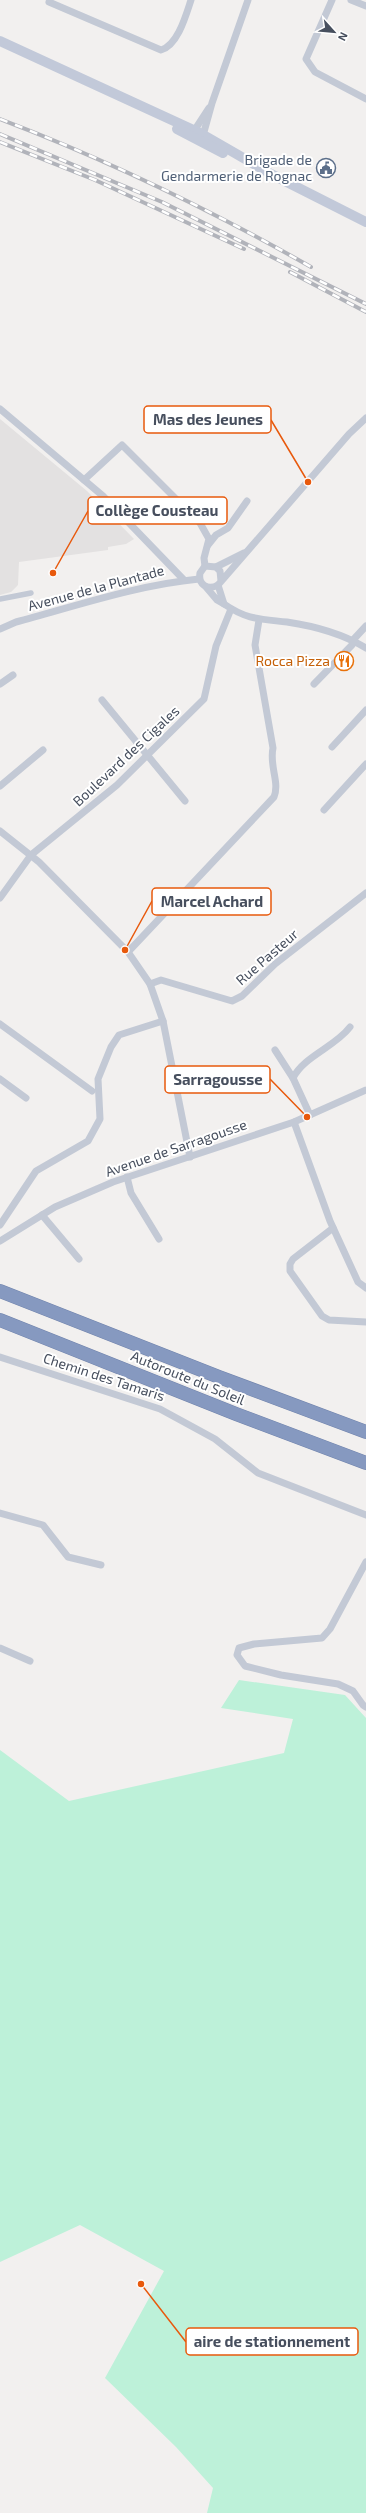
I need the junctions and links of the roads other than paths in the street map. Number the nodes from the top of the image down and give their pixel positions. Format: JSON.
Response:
{"nodes":[{"id":1,"x":191,"y":0,"type":"edge"},
{"id":2,"x":248,"y":0,"type":"edge"},
{"id":3,"x":332,"y":0,"type":"edge"},
{"id":4,"x":351,"y":0,"type":"edge"},
{"id":5,"x":49,"y":2,"type":"dead end"},
{"id":6,"x":366,"y":6,"type":"edge"},
{"id":7,"x":0,"y":40,"type":"edge"},
{"id":8,"x":115,"y":93,"type":"junction"},
{"id":9,"x":366,"y":99,"type":"edge"},
{"id":10,"x":212,"y":103,"type":"junction"},
{"id":11,"x":194,"y":131,"type":"junction"},
{"id":12,"x":184,"y":133,"type":"junction"},
{"id":13,"x":203,"y":138,"type":"junction"},
{"id":14,"x":210,"y":147,"type":"junction"},
{"id":15,"x":271,"y":174,"type":"junction"},
{"id":16,"x":366,"y":222,"type":"edge"},
{"id":17,"x":0,"y":410,"type":"edge"},
{"id":18,"x":366,"y":418,"type":"edge"},
{"id":19,"x":363,"y":426,"type":"edge"},
{"id":20,"x":84,"y":480,"type":"junction"},
{"id":21,"x":247,"y":501,"type":"dead end"},
{"id":22,"x":207,"y":547,"type":"junction"},
{"id":23,"x":248,"y":551,"type":"junction"},
{"id":24,"x":205,"y":566,"type":"junction"},
{"id":25,"x":216,"y":567,"type":"junction"},
{"id":26,"x":199,"y":579,"type":"junction"},
{"id":27,"x":184,"y":580,"type":"junction"},
{"id":28,"x":219,"y":583,"type":"junction"},
{"id":29,"x":206,"y":587,"type":"junction"},
{"id":30,"x":31,"y":593,"type":"dead end"},
{"id":31,"x":0,"y":599,"type":"edge"},
{"id":32,"x":224,"y":604,"type":"junction"},
{"id":33,"x":231,"y":609,"type":"junction"},
{"id":34,"x":259,"y":620,"type":"junction"},
{"id":35,"x":366,"y":626,"type":"edge"},
{"id":36,"x":0,"y":629,"type":"edge"},
{"id":37,"x":353,"y":640,"type":"junction"},
{"id":38,"x":366,"y":648,"type":"edge"},
{"id":39,"x":13,"y":675,"type":"dead end"},
{"id":40,"x":0,"y":684,"type":"edge"},
{"id":41,"x":314,"y":684,"type":"dead end"},
{"id":42,"x":102,"y":700,"type":"dead end"},
{"id":43,"x":366,"y":710,"type":"edge"},
{"id":44,"x":332,"y":747,"type":"dead end"},
{"id":45,"x":43,"y":750,"type":"dead end"},
{"id":46,"x":149,"y":756,"type":"junction"},
{"id":47,"x":366,"y":764,"type":"edge"},
{"id":48,"x":0,"y":786,"type":"edge"},
{"id":49,"x":185,"y":801,"type":"dead end"},
{"id":50,"x":324,"y":810,"type":"dead end"},
{"id":51,"x":0,"y":831,"type":"edge"},
{"id":52,"x":31,"y":855,"type":"junction"},
{"id":53,"x":366,"y":893,"type":"edge"},
{"id":54,"x":0,"y":898,"type":"edge"},
{"id":55,"x":128,"y":952,"type":"junction"},
{"id":56,"x":150,"y":984,"type":"junction"},
{"id":57,"x":163,"y":1021,"type":"junction"},
{"id":58,"x":0,"y":1024,"type":"edge"},
{"id":59,"x":350,"y":1028,"type":"dead end"},
{"id":60,"x":275,"y":1050,"type":"dead end"},
{"id":61,"x":293,"y":1078,"type":"junction"},
{"id":62,"x":0,"y":1079,"type":"edge"},
{"id":63,"x":366,"y":1090,"type":"edge"},
{"id":64,"x":92,"y":1091,"type":"dead end"},
{"id":65,"x":26,"y":1098,"type":"dead end"},
{"id":66,"x":310,"y":1115,"type":"junction"},
{"id":67,"x":294,"y":1122,"type":"junction"},
{"id":68,"x":190,"y":1157,"type":"junction"},
{"id":69,"x":127,"y":1177,"type":"junction"},
{"id":70,"x":42,"y":1215,"type":"junction"},
{"id":71,"x":0,"y":1225,"type":"edge"},
{"id":72,"x":333,"y":1228,"type":"junction"},
{"id":73,"x":0,"y":1229,"type":"edge"},
{"id":74,"x":7,"y":1235,"type":"junction"},
{"id":75,"x":159,"y":1239,"type":"dead end"},
{"id":76,"x":0,"y":1241,"type":"edge"},
{"id":77,"x":79,"y":1260,"type":"dead end"},
{"id":78,"x":366,"y":1288,"type":"edge"},
{"id":79,"x":0,"y":1291,"type":"edge"},
{"id":80,"x":0,"y":1320,"type":"edge"},
{"id":81,"x":366,"y":1322,"type":"edge"},
{"id":82,"x":0,"y":1357,"type":"edge"},
{"id":83,"x":366,"y":1432,"type":"edge"},
{"id":84,"x":366,"y":1463,"type":"edge"},
{"id":85,"x":0,"y":1513,"type":"edge"},
{"id":86,"x":366,"y":1515,"type":"edge"},
{"id":87,"x":366,"y":1562,"type":"edge"},
{"id":88,"x":101,"y":1564,"type":"dead end"},
{"id":89,"x":0,"y":1648,"type":"edge"},
{"id":90,"x":30,"y":1661,"type":"dead end"},
{"id":91,"x":366,"y":1706,"type":"edge"}],
"edges":[{"from":1,"to":5,"type":"street"},
{"from":2,"to":10,"type":"street"},
{"from":3,"to":9,"type":"street"},
{"from":4,"to":6,"type":"street"},
{"from":7,"to":8,"type":"main road"},
{"from":8,"to":11,"type":"main road"},
{"from":8,"to":12,"type":"main road"},
{"from":10,"to":11,"type":"street"},
{"from":10,"to":13,"type":"street"},
{"from":11,"to":13,"type":"main road"},
{"from":12,"to":13,"type":"street"},
{"from":12,"to":14,"type":"main road"},
{"from":13,"to":14,"type":"street"},
{"from":13,"to":15,"type":"main road"},
{"from":14,"to":15,"type":"main road"},
{"from":15,"to":16,"type":"main road"},
{"from":17,"to":20,"type":"street"},
{"from":18,"to":19,"type":"street"},
{"from":19,"to":23,"type":"street"},
{"from":20,"to":22,"type":"street"},
{"from":20,"to":27,"type":"street"},
{"from":21,"to":22,"type":"street"},
{"from":22,"to":24,"type":"street"},
{"from":23,"to":25,"type":"street"},
{"from":23,"to":28,"type":"street"},
{"from":24,"to":25,"type":"street"},
{"from":24,"to":26,"type":"street"},
{"from":25,"to":28,"type":"street"},
{"from":26,"to":27,"type":"street","name":"Avenue de la Plantade"},
{"from":26,"to":29,"type":"street"},
{"from":27,"to":36,"type":"street","name":"Avenue de la Plantade"},
{"from":28,"to":29,"type":"street"},
{"from":28,"to":32,"type":"street"},
{"from":29,"to":32,"type":"street"},
{"from":30,"to":31,"type":"street"},
{"from":32,"to":33,"type":"street"},
{"from":33,"to":34,"type":"street"},
{"from":33,"to":46,"type":"street","name":"Boulevard des Cigales"},
{"from":34,"to":37,"type":"street"},
{"from":34,"to":55,"type":"street"},
{"from":35,"to":37,"type":"street"},
{"from":37,"to":38,"type":"street"},
{"from":37,"to":41,"type":"street"},
{"from":39,"to":40,"type":"street"},
{"from":42,"to":46,"type":"street"},
{"from":43,"to":44,"type":"street"},
{"from":45,"to":48,"type":"street"},
{"from":46,"to":49,"type":"street"},
{"from":46,"to":52,"type":"street","name":"Boulevard des Cigales"},
{"from":47,"to":50,"type":"street"},
{"from":51,"to":52,"type":"street"},
{"from":52,"to":54,"type":"street","name":"Boulevard des Cigales"},
{"from":52,"to":55,"type":"street"},
{"from":53,"to":56,"type":"street","name":"Rue Pasteur"},
{"from":55,"to":56,"type":"street"},
{"from":56,"to":57,"type":"street"},
{"from":57,"to":68,"type":"street"},
{"from":57,"to":71,"type":"street"},
{"from":58,"to":64,"type":"street"},
{"from":59,"to":61,"type":"street"},
{"from":60,"to":61,"type":"street"},
{"from":61,"to":66,"type":"street"},
{"from":62,"to":65,"type":"street"},
{"from":63,"to":66,"type":"street","name":"Avenue de Sarragousse"},
{"from":66,"to":67,"type":"street","name":"Avenue de Sarragousse"},
{"from":67,"to":68,"type":"street","name":"Avenue de Sarragousse"},
{"from":67,"to":72,"type":"street"},
{"from":68,"to":69,"type":"street","name":"Avenue de Sarragousse"},
{"from":69,"to":70,"type":"street","name":"Avenue de Sarragousse"},
{"from":69,"to":75,"type":"street"},
{"from":70,"to":74,"type":"street","name":"Avenue de Sarragousse"},
{"from":70,"to":77,"type":"street"},
{"from":72,"to":78,"type":"street"},
{"from":72,"to":81,"type":"street"},
{"from":73,"to":74,"type":"street"},
{"from":74,"to":76,"type":"street","name":"Avenue de Sarragousse"},
{"from":79,"to":83,"type":"highway","name":"Autoroute du Soleil"},
{"from":80,"to":84,"type":"highway","name":"Autoroute du Soleil"},
{"from":82,"to":86,"type":"street","name":"Chemin des Tamaris"},
{"from":85,"to":88,"type":"street"},
{"from":87,"to":91,"type":"street"},
{"from":89,"to":90,"type":"street"}]}
